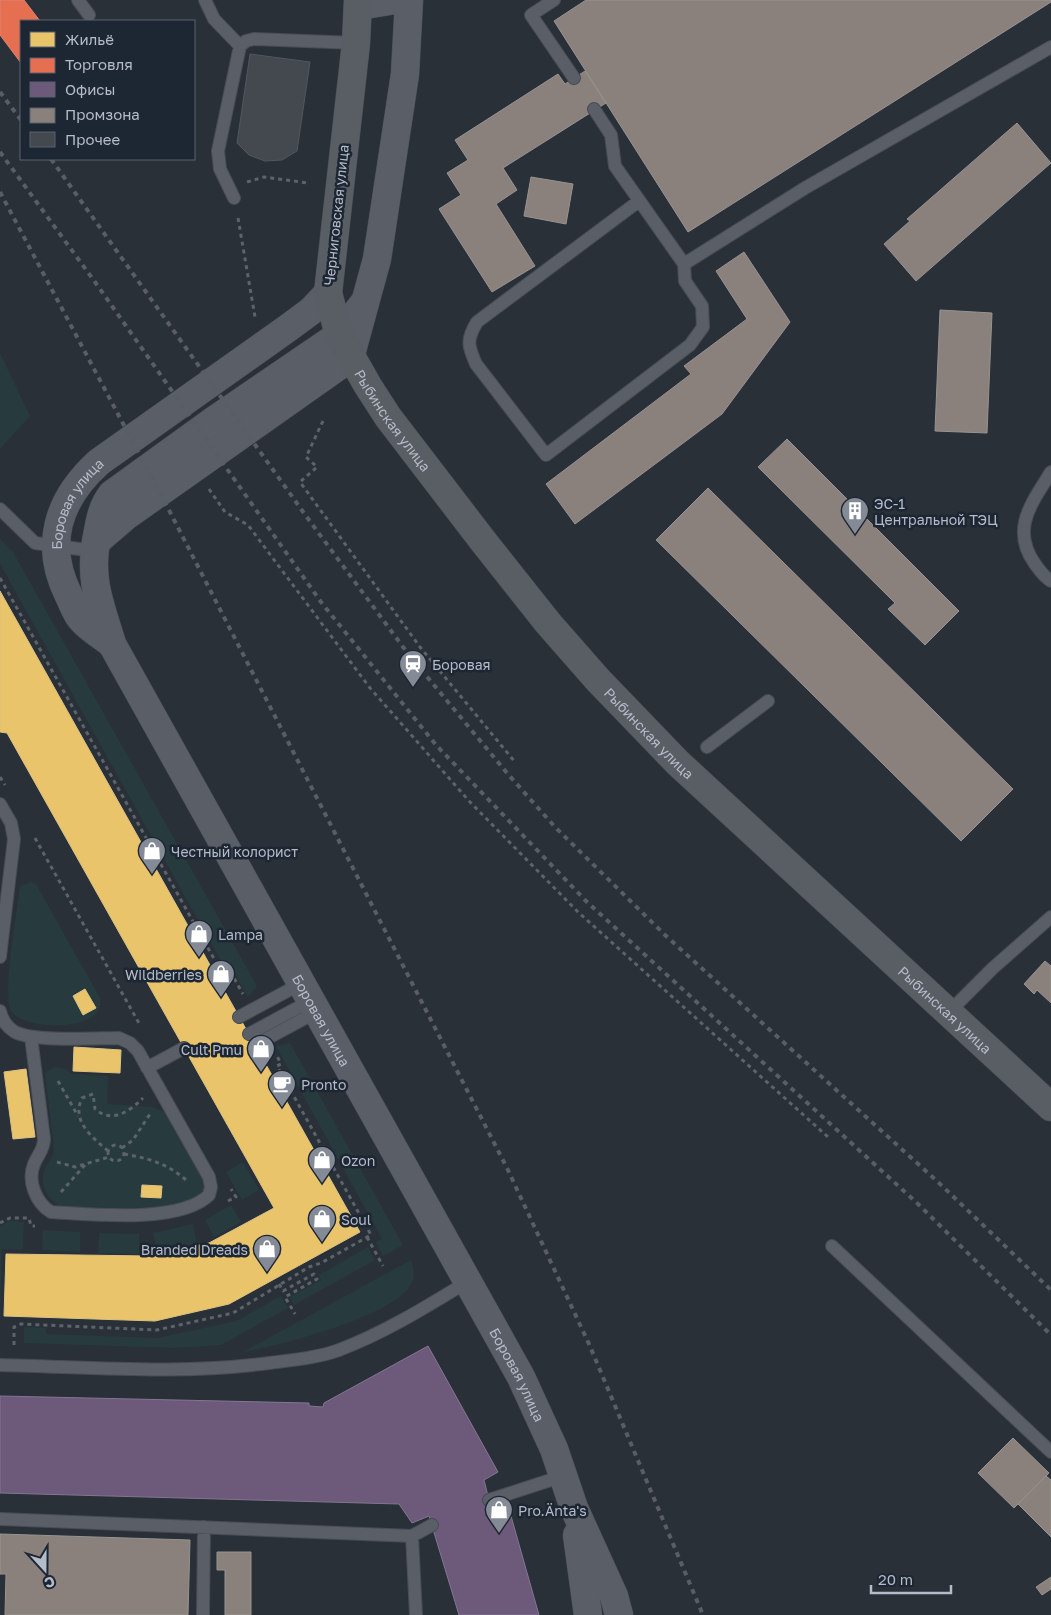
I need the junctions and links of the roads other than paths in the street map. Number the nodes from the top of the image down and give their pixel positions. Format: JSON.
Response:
{"nodes":[{"id":1,"x":78,"y":0,"type":"edge"},
{"id":2,"x":205,"y":0,"type":"edge"},
{"id":3,"x":395,"y":0,"type":"edge"},
{"id":4,"x":408,"y":0,"type":"edge"},
{"id":5,"x":554,"y":0,"type":"edge"},
{"id":6,"x":361,"y":2,"type":"edge"},
{"id":7,"x":89,"y":15,"type":"dead end"},
{"id":8,"x":356,"y":43,"type":"junction"},
{"id":9,"x":240,"y":46,"type":"junction"},
{"id":10,"x":1051,"y":47,"type":"edge"},
{"id":11,"x":574,"y":78,"type":"dead end"},
{"id":12,"x":594,"y":109,"type":"dead end"},
{"id":13,"x":232,"y":192,"type":"road end"},
{"id":14,"x":640,"y":201,"type":"junction"},
{"id":15,"x":684,"y":264,"type":"junction"},
{"id":16,"x":328,"y":293,"type":"junction"},
{"id":17,"x":345,"y":346,"type":"junction"},
{"id":18,"x":194,"y":394,"type":"joint"},
{"id":19,"x":1051,"y":472,"type":"edge"},
{"id":20,"x":0,"y":509,"type":"edge"},
{"id":21,"x":56,"y":546,"type":"junction"},
{"id":22,"x":95,"y":546,"type":"junction"},
{"id":23,"x":1051,"y":581,"type":"edge"},
{"id":24,"x":112,"y":644,"type":"junction"},
{"id":25,"x":768,"y":701,"type":"dead end"},
{"id":26,"x":707,"y":747,"type":"dead end"},
{"id":27,"x":0,"y":804,"type":"edge"},
{"id":28,"x":1051,"y":917,"type":"edge"},
{"id":29,"x":0,"y":957,"type":"edge"},
{"id":30,"x":310,"y":998,"type":"junction"},
{"id":31,"x":0,"y":1011,"type":"edge"},
{"id":32,"x":948,"y":1013,"type":"junction"},
{"id":33,"x":239,"y":1017,"type":"dead end"},
{"id":34,"x":31,"y":1037,"type":"junction"},
{"id":35,"x":252,"y":1040,"type":"dead end"},
{"id":36,"x":184,"y":1048,"type":"dead end"},
{"id":37,"x":148,"y":1068,"type":"junction"},
{"id":38,"x":1051,"y":1107,"type":"edge"},
{"id":39,"x":832,"y":1246,"type":"dead end"},
{"id":40,"x":466,"y":1282,"type":"junction"},
{"id":41,"x":0,"y":1365,"type":"edge"},
{"id":42,"x":1051,"y":1452,"type":"edge"},
{"id":43,"x":563,"y":1476,"type":"junction"},
{"id":44,"x":489,"y":1500,"type":"dead end"},
{"id":45,"x":574,"y":1508,"type":"junction"},
{"id":46,"x":0,"y":1518,"type":"edge"},
{"id":47,"x":432,"y":1525,"type":"dead end"},
{"id":48,"x":204,"y":1527,"type":"junction"},
{"id":49,"x":412,"y":1536,"type":"junction"},
{"id":50,"x":203,"y":1615,"type":"edge"},
{"id":51,"x":416,"y":1615,"type":"edge"},
{"id":52,"x":588,"y":1615,"type":"edge"},
{"id":53,"x":619,"y":1615,"type":"edge"}],
"edges":[{"from":1,"to":7,"type":"lane"},
{"from":2,"to":9,"type":"lane"},
{"from":3,"to":6,"type":"street"},
{"from":4,"to":17,"type":"street"},
{"from":5,"to":11,"type":"lane"},
{"from":6,"to":8,"type":"main road","name":"Черниговская улица"},
{"from":8,"to":9,"type":"lane"},
{"from":8,"to":16,"type":"main road","name":"Черниговская улица"},
{"from":9,"to":13,"type":"lane"},
{"from":10,"to":15,"type":"lane"},
{"from":12,"to":14,"type":"lane"},
{"from":14,"to":15,"type":"lane"},
{"from":14,"to":15,"type":"lane"},
{"from":16,"to":17,"type":"main road","name":"Рыбинская улица"},
{"from":16,"to":18,"type":"street","name":"Черниговская улица"},
{"from":17,"to":22,"type":"street","name":"Боровая улица"},
{"from":17,"to":32,"type":"main road","name":"Рыбинская улица"},
{"from":18,"to":21,"type":"street","name":"Боровая улица"},
{"from":19,"to":23,"type":"lane"},
{"from":20,"to":21,"type":"lane"},
{"from":21,"to":22,"type":"lane"},
{"from":21,"to":24,"type":"street","name":"Боровая улица"},
{"from":22,"to":24,"type":"street","name":"Боровая улица"},
{"from":24,"to":30,"type":"street","name":"Боровая улица"},
{"from":25,"to":26,"type":"lane"},
{"from":27,"to":29,"type":"lane"},
{"from":28,"to":32,"type":"lane"},
{"from":30,"to":33,"type":"lane"},
{"from":30,"to":35,"type":"lane"},
{"from":30,"to":40,"type":"street","name":"Боровая улица"},
{"from":31,"to":34,"type":"lane"},
{"from":32,"to":38,"type":"main road","name":"Рыбинская улица"},
{"from":34,"to":37,"type":"lane"},
{"from":34,"to":37,"type":"lane"},
{"from":36,"to":37,"type":"lane"},
{"from":39,"to":42,"type":"lane"},
{"from":40,"to":41,"type":"lane"},
{"from":40,"to":43,"type":"street","name":"Боровая улица"},
{"from":43,"to":44,"type":"lane"},
{"from":43,"to":45,"type":"street","name":"Боровая улица"},
{"from":45,"to":52,"type":"street","name":"Боровая улица"},
{"from":45,"to":53,"type":"street","name":"Боровая улица"},
{"from":46,"to":48,"type":"lane"},
{"from":47,"to":49,"type":"lane"},
{"from":48,"to":49,"type":"lane"},
{"from":48,"to":50,"type":"lane"},
{"from":49,"to":51,"type":"lane"}]}
